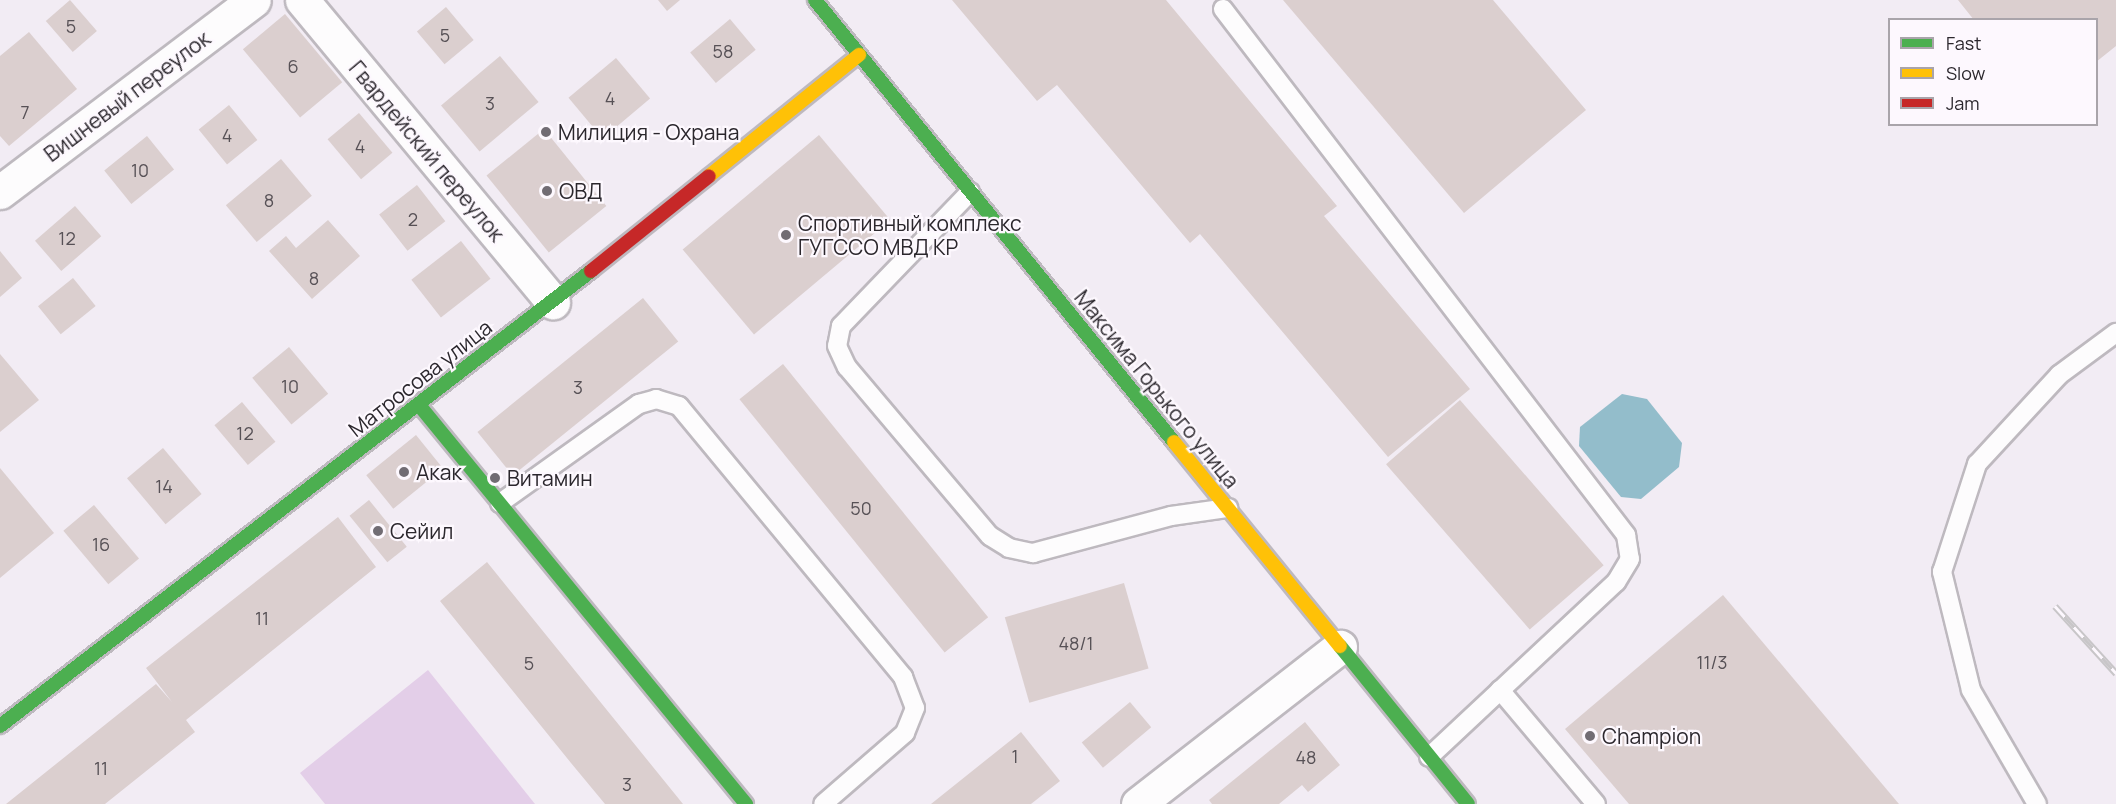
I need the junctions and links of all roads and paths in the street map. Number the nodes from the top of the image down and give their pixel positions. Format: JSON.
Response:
{"nodes":[{"id":1,"x":254,"y":0,"type":"edge"},
{"id":2,"x":302,"y":0,"type":"edge"},
{"id":3,"x":815,"y":0,"type":"edge"},
{"id":4,"x":1223,"y":9,"type":"dead end"},
{"id":5,"x":859,"y":55,"type":"junction"},
{"id":6,"x":0,"y":192,"type":"edge"},
{"id":7,"x":970,"y":192,"type":"junction"},
{"id":8,"x":553,"y":302,"type":"junction"},
{"id":9,"x":2116,"y":333,"type":"edge"},
{"id":10,"x":419,"y":405,"type":"junction"},
{"id":11,"x":500,"y":503,"type":"junction"},
{"id":12,"x":1227,"y":508,"type":"junction"},
{"id":13,"x":1340,"y":647,"type":"junction"},
{"id":14,"x":1500,"y":690,"type":"junction"},
{"id":15,"x":0,"y":726,"type":"edge"},
{"id":16,"x":1429,"y":757,"type":"junction"},
{"id":17,"x":746,"y":804,"type":"edge"},
{"id":18,"x":823,"y":804,"type":"edge"},
{"id":19,"x":1138,"y":804,"type":"edge"},
{"id":20,"x":1468,"y":804,"type":"edge"},
{"id":21,"x":1596,"y":804,"type":"edge"},
{"id":22,"x":2037,"y":804,"type":"edge"}],
"edges":[{"from":1,"to":6,"type":"street","name":"Вишневый переулок"},
{"from":2,"to":8,"type":"street","name":"Гвардейский переулок"},
{"from":3,"to":5,"type":"street","name":"Максима Горького улица"},
{"from":4,"to":14,"type":"lane"},
{"from":5,"to":7,"type":"street","name":"Максима Горького улица"},
{"from":5,"to":8,"type":"street","name":"Матросова улица"},
{"from":7,"to":12,"type":"street","name":"Максима Горького улица"},
{"from":7,"to":12,"type":"lane"},
{"from":8,"to":10,"type":"street","name":"Матросова улица"},
{"from":9,"to":22,"type":"lane"},
{"from":10,"to":11,"type":"street"},
{"from":10,"to":15,"type":"street","name":"Матросова улица"},
{"from":11,"to":17,"type":"street"},
{"from":11,"to":18,"type":"lane"},
{"from":12,"to":13,"type":"street","name":"Максима Горького улица"},
{"from":13,"to":16,"type":"street","name":"Максима Горького улица"},
{"from":13,"to":19,"type":"street"},
{"from":14,"to":16,"type":"lane"},
{"from":14,"to":21,"type":"lane"},
{"from":16,"to":20,"type":"street","name":"Максима Горького улица"}]}
